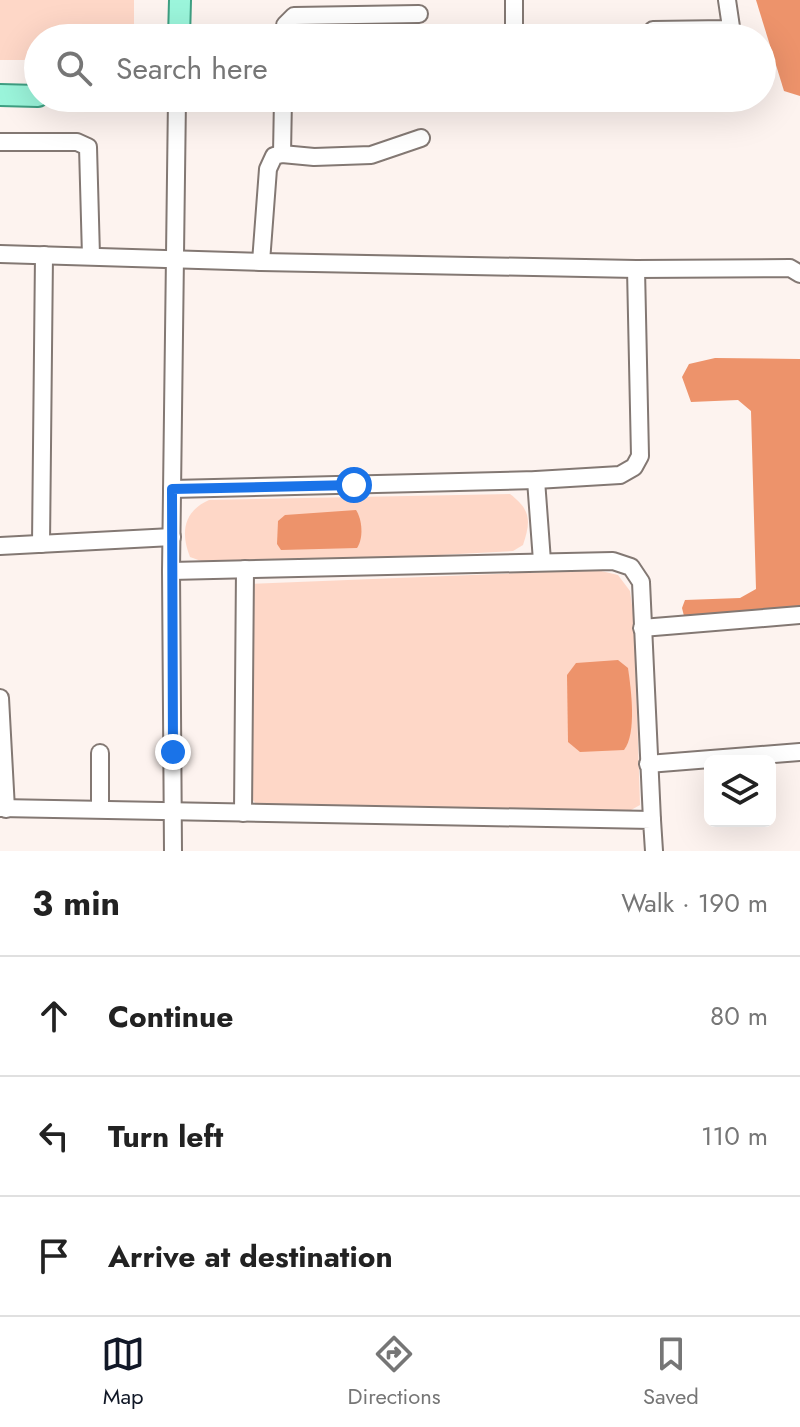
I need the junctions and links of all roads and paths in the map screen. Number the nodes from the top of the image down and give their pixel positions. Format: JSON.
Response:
{"nodes":[{"id":1,"x":180,"y":0,"type":"edge"},
{"id":2,"x":514,"y":0,"type":"edge"},
{"id":3,"x":727,"y":0,"type":"edge"},
{"id":4,"x":419,"y":14,"type":"dead end"},
{"id":5,"x":179,"y":24,"type":"edge"},
{"id":6,"x":286,"y":24,"type":"edge"},
{"id":7,"x":514,"y":24,"type":"edge"},
{"id":8,"x":731,"y":24,"type":"edge"},
{"id":9,"x":0,"y":95,"type":"edge"},
{"id":10,"x":24,"y":96,"type":"edge"},
{"id":11,"x":177,"y":112,"type":"edge"},
{"id":12,"x":283,"y":112,"type":"edge"},
{"id":13,"x":421,"y":138,"type":"dead end"},
{"id":14,"x":0,"y":142,"type":"edge"},
{"id":15,"x":282,"y":154,"type":"junction"},
{"id":16,"x":0,"y":254,"type":"edge"},
{"id":17,"x":44,"y":255,"type":"junction"},
{"id":18,"x":91,"y":256,"type":"junction"},
{"id":19,"x":175,"y":259,"type":"junction"},
{"id":20,"x":261,"y":262,"type":"junction"},
{"id":21,"x":636,"y":269,"type":"junction"},
{"id":22,"x":800,"y":274,"type":"edge"},
{"id":23,"x":536,"y":480,"type":"junction"},
{"id":24,"x":172,"y":489,"type":"junction"},
{"id":25,"x":172,"y":537,"type":"junction"},
{"id":26,"x":41,"y":544,"type":"junction"},
{"id":27,"x":0,"y":546,"type":"edge"},
{"id":28,"x":542,"y":561,"type":"junction"},
{"id":29,"x":245,"y":569,"type":"junction"},
{"id":30,"x":171,"y":571,"type":"junction"},
{"id":31,"x":800,"y":615,"type":"edge"},
{"id":32,"x":642,"y":628,"type":"junction"},
{"id":33,"x":0,"y":698,"type":"edge"},
{"id":34,"x":800,"y":752,"type":"edge"},
{"id":35,"x":100,"y":753,"type":"dead end"},
{"id":36,"x":648,"y":764,"type":"junction"},
{"id":37,"x":3,"y":808,"type":"edge"},
{"id":38,"x":100,"y":809,"type":"junction"},
{"id":39,"x":173,"y":812,"type":"junction"},
{"id":40,"x":243,"y":813,"type":"junction"},
{"id":41,"x":652,"y":820,"type":"junction"},
{"id":42,"x":173,"y":851,"type":"edge"},
{"id":43,"x":654,"y":851,"type":"edge"}],
"edges":[{"from":1,"to":5,"type":"main road"},
{"from":2,"to":7,"type":"street"},
{"from":3,"to":8,"type":"street"},
{"from":4,"to":6,"type":"street"},
{"from":9,"to":10,"type":"main road"},
{"from":11,"to":19,"type":"street"},
{"from":12,"to":15,"type":"street"},
{"from":13,"to":15,"type":"street"},
{"from":14,"to":18,"type":"street"},
{"from":15,"to":20,"type":"street"},
{"from":16,"to":17,"type":"street"},
{"from":17,"to":18,"type":"street"},
{"from":17,"to":26,"type":"street"},
{"from":18,"to":19,"type":"street"},
{"from":19,"to":20,"type":"street"},
{"from":19,"to":24,"type":"street"},
{"from":20,"to":21,"type":"street"},
{"from":21,"to":22,"type":"street"},
{"from":21,"to":23,"type":"street"},
{"from":23,"to":24,"type":"street"},
{"from":23,"to":28,"type":"street"},
{"from":24,"to":25,"type":"street"},
{"from":25,"to":26,"type":"street"},
{"from":25,"to":30,"type":"street"},
{"from":26,"to":27,"type":"street"},
{"from":28,"to":29,"type":"street"},
{"from":28,"to":32,"type":"street"},
{"from":29,"to":30,"type":"street"},
{"from":29,"to":40,"type":"street"},
{"from":30,"to":39,"type":"street"},
{"from":31,"to":32,"type":"street"},
{"from":32,"to":36,"type":"street"},
{"from":33,"to":37,"type":"street"},
{"from":34,"to":36,"type":"street"},
{"from":35,"to":38,"type":"street"},
{"from":36,"to":41,"type":"street"},
{"from":37,"to":38,"type":"street"},
{"from":38,"to":39,"type":"street"},
{"from":39,"to":40,"type":"street"},
{"from":39,"to":42,"type":"street"},
{"from":40,"to":41,"type":"street"},
{"from":41,"to":43,"type":"street"}]}
